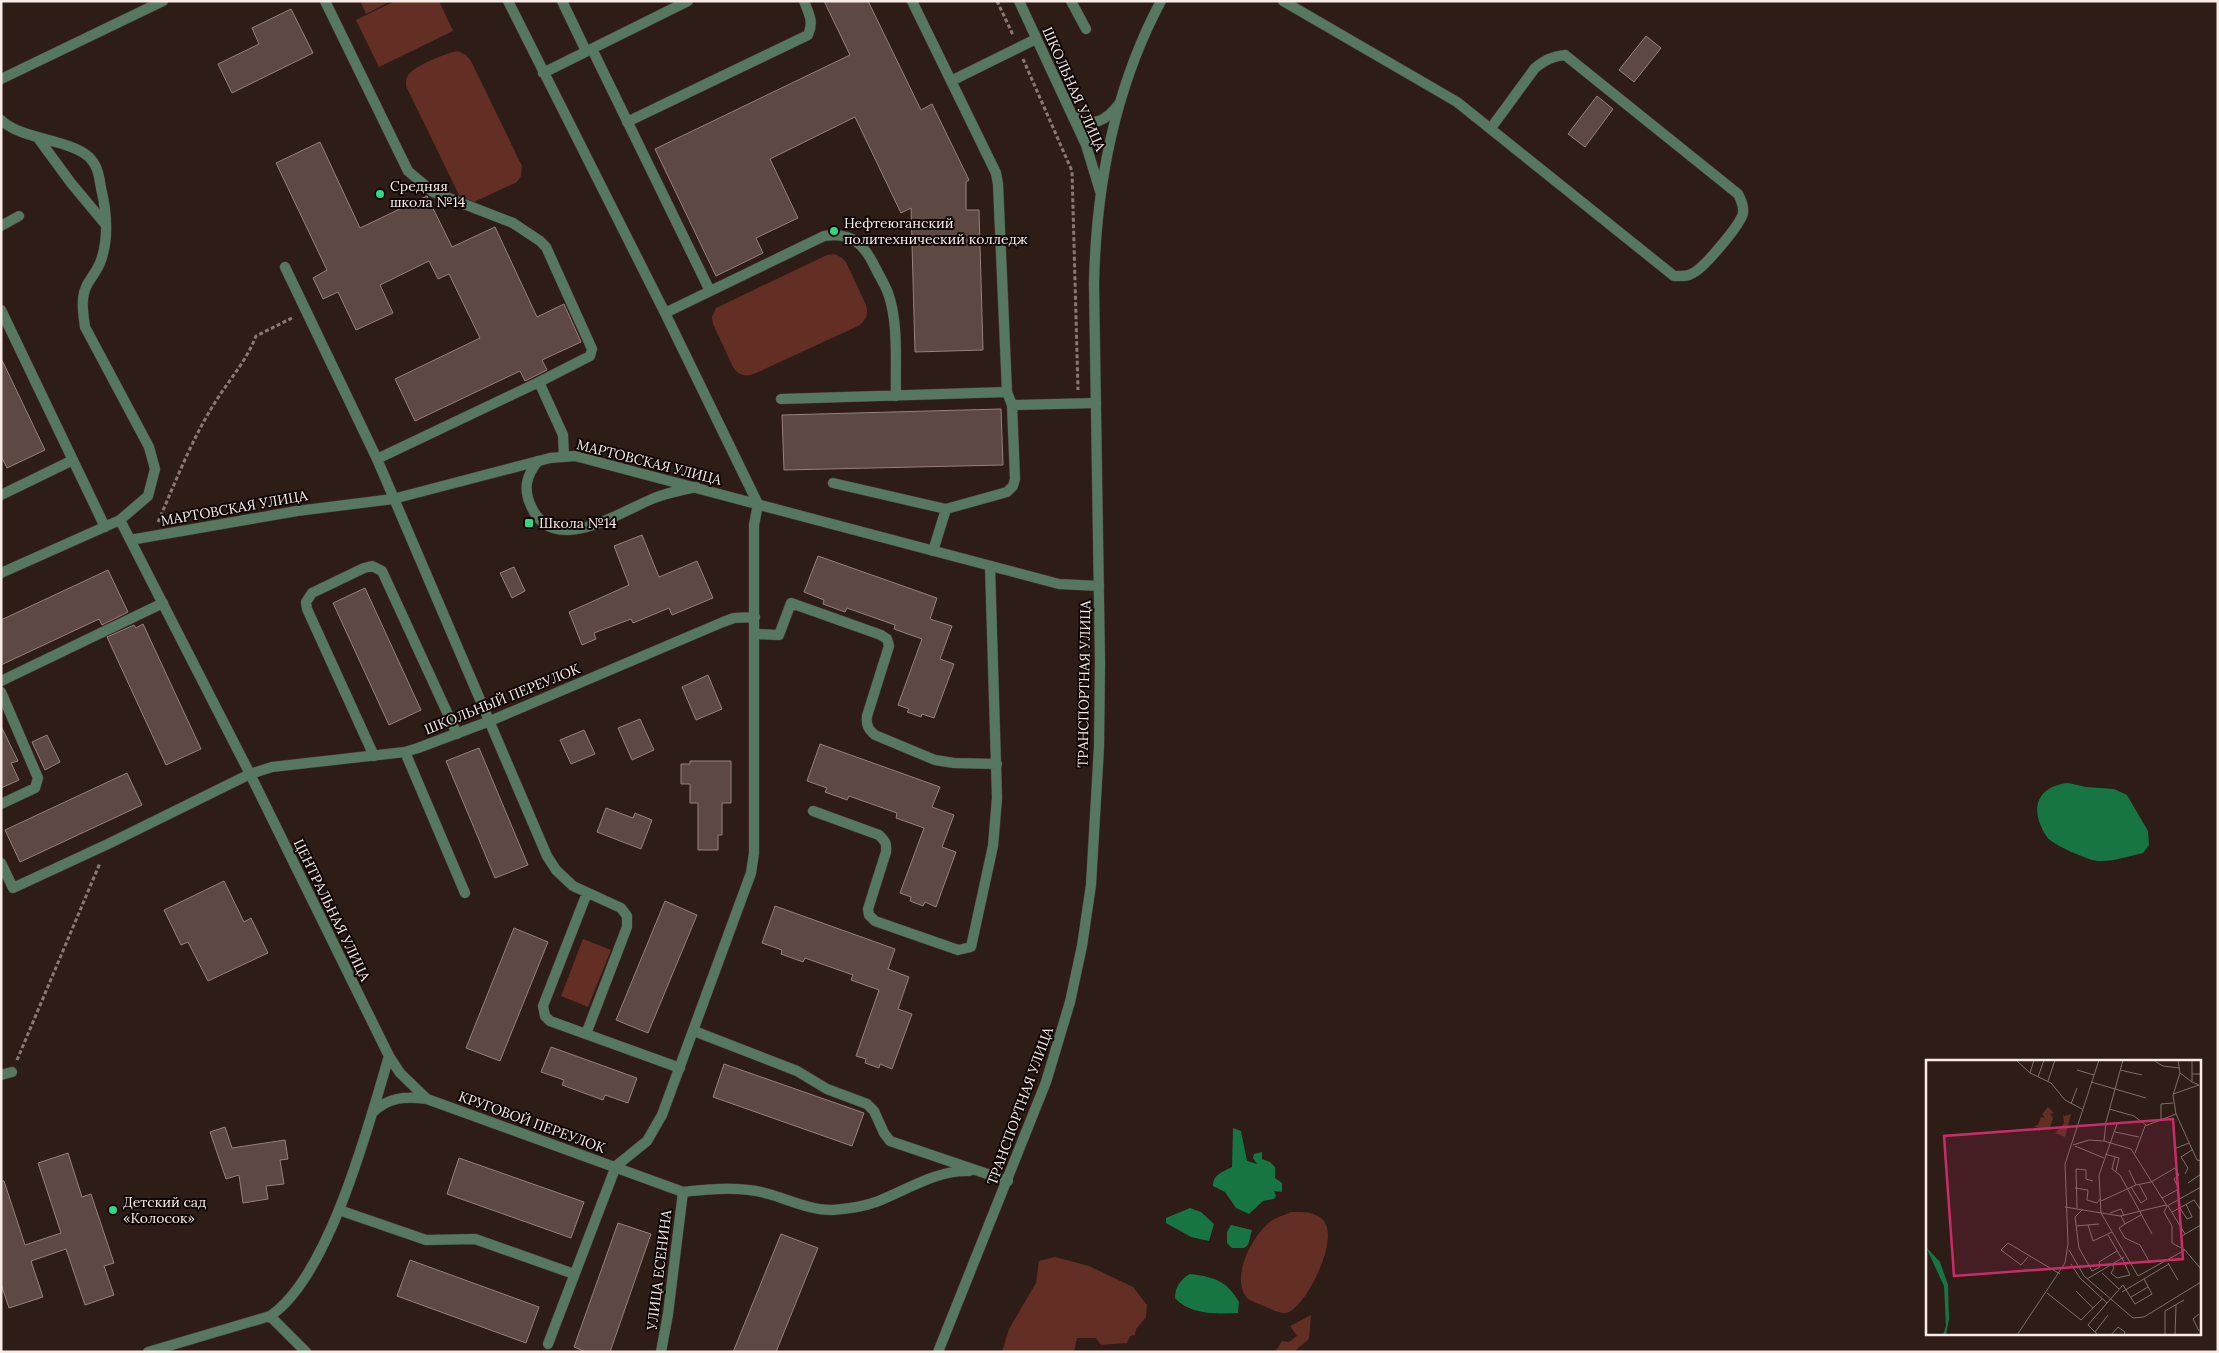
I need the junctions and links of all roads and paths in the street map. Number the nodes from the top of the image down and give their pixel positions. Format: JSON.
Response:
{"nodes":[{"id":1,"x":325,"y":1,"type":"edge"},
{"id":2,"x":508,"y":1,"type":"edge"},
{"id":3,"x":562,"y":1,"type":"edge"},
{"id":4,"x":804,"y":1,"type":"edge"},
{"id":5,"x":912,"y":1,"type":"edge"},
{"id":6,"x":998,"y":1,"type":"edge"},
{"id":7,"x":1019,"y":1,"type":"edge"},
{"id":8,"x":1071,"y":1,"type":"edge"},
{"id":9,"x":1161,"y":1,"type":"edge"},
{"id":10,"x":1283,"y":1,"type":"edge"},
{"id":11,"x":160,"y":2,"type":"edge"},
{"id":12,"x":686,"y":2,"type":"edge"},
{"id":13,"x":1086,"y":29,"type":"dead end"},
{"id":14,"x":1036,"y":39,"type":"junction"},
{"id":15,"x":1018,"y":48,"type":"junction"},
{"id":16,"x":589,"y":50,"type":"junction"},
{"id":17,"x":543,"y":73,"type":"junction"},
{"id":18,"x":1,"y":79,"type":"edge"},
{"id":19,"x":951,"y":81,"type":"junction"},
{"id":20,"x":1118,"y":104,"type":"junction"},
{"id":21,"x":1072,"y":115,"type":"junction"},
{"id":22,"x":1,"y":120,"type":"edge"},
{"id":23,"x":627,"y":122,"type":"junction"},
{"id":24,"x":1491,"y":128,"type":"junction"},
{"id":25,"x":38,"y":138,"type":"junction"},
{"id":26,"x":1100,"y":191,"type":"junction"},
{"id":27,"x":19,"y":216,"type":"dead end"},
{"id":28,"x":1,"y":226,"type":"edge"},
{"id":29,"x":106,"y":226,"type":"junction"},
{"id":30,"x":285,"y":267,"type":"dead end"},
{"id":31,"x":710,"y":291,"type":"junction"},
{"id":32,"x":1,"y":310,"type":"edge"},
{"id":33,"x":306,"y":312,"type":"junction"},
{"id":34,"x":665,"y":313,"type":"junction"},
{"id":35,"x":539,"y":382,"type":"junction"},
{"id":36,"x":1007,"y":392,"type":"junction"},
{"id":37,"x":896,"y":396,"type":"junction"},
{"id":38,"x":781,"y":400,"type":"dead end"},
{"id":39,"x":1078,"y":403,"type":"junction"},
{"id":40,"x":1096,"y":403,"type":"junction"},
{"id":41,"x":1012,"y":405,"type":"junction"},
{"id":42,"x":564,"y":456,"type":"junction"},
{"id":43,"x":377,"y":459,"type":"junction"},
{"id":44,"x":73,"y":460,"type":"junction"},
{"id":45,"x":538,"y":461,"type":"junction"},
{"id":46,"x":833,"y":483,"type":"dead end"},
{"id":47,"x":696,"y":488,"type":"junction"},
{"id":48,"x":1,"y":495,"type":"edge"},
{"id":49,"x":393,"y":499,"type":"junction"},
{"id":50,"x":758,"y":504,"type":"junction"},
{"id":51,"x":946,"y":509,"type":"junction"},
{"id":52,"x":120,"y":520,"type":"junction"},
{"id":53,"x":105,"y":527,"type":"junction"},
{"id":54,"x":151,"y":536,"type":"junction"},
{"id":55,"x":130,"y":540,"type":"junction"},
{"id":56,"x":933,"y":551,"type":"junction"},
{"id":57,"x":990,"y":566,"type":"junction"},
{"id":58,"x":1,"y":573,"type":"edge"},
{"id":59,"x":1099,"y":586,"type":"junction"},
{"id":60,"x":162,"y":603,"type":"junction"},
{"id":61,"x":755,"y":617,"type":"junction"},
{"id":62,"x":755,"y":634,"type":"junction"},
{"id":63,"x":1,"y":681,"type":"edge"},
{"id":64,"x":1,"y":692,"type":"edge"},
{"id":65,"x":490,"y":721,"type":"junction"},
{"id":66,"x":457,"y":734,"type":"junction"},
{"id":67,"x":405,"y":752,"type":"junction"},
{"id":68,"x":374,"y":756,"type":"junction"},
{"id":69,"x":997,"y":764,"type":"junction"},
{"id":70,"x":250,"y":774,"type":"junction"},
{"id":71,"x":1,"y":804,"type":"edge"},
{"id":72,"x":812,"y":811,"type":"dead end"},
{"id":73,"x":108,"y":844,"type":"junction"},
{"id":74,"x":1,"y":863,"type":"edge"},
{"id":75,"x":465,"y":893,"type":"dead end"},
{"id":76,"x":587,"y":893,"type":"junction"},
{"id":77,"x":694,"y":1031,"type":"junction"},
{"id":78,"x":586,"y":1034,"type":"junction"},
{"id":79,"x":389,"y":1056,"type":"junction"},
{"id":80,"x":680,"y":1068,"type":"junction"},
{"id":81,"x":6,"y":1073,"type":"edge"},
{"id":82,"x":427,"y":1099,"type":"junction"},
{"id":83,"x":372,"y":1113,"type":"junction"},
{"id":84,"x":616,"y":1166,"type":"junction"},
{"id":85,"x":978,"y":1171,"type":"junction"},
{"id":86,"x":1008,"y":1180,"type":"junction"},
{"id":87,"x":683,"y":1192,"type":"junction"},
{"id":88,"x":338,"y":1210,"type":"junction"},
{"id":89,"x":574,"y":1274,"type":"junction"},
{"id":90,"x":270,"y":1316,"type":"junction"},
{"id":91,"x":548,"y":1344,"type":"dead end"},
{"id":92,"x":148,"y":1352,"type":"edge"},
{"id":93,"x":306,"y":1352,"type":"edge"},
{"id":94,"x":661,"y":1352,"type":"edge"},
{"id":95,"x":938,"y":1352,"type":"edge"}],
"edges":[{"from":1,"to":35,"type":"street"},
{"from":2,"to":17,"type":"street"},
{"from":3,"to":16,"type":"street"},
{"from":4,"to":23,"type":"street"},
{"from":5,"to":19,"type":"street"},
{"from":6,"to":15,"type":"path"},
{"from":7,"to":14,"type":"street","name":"ШКОЛЬНАЯ УЛИЦА"},
{"from":8,"to":13,"type":"street"},
{"from":9,"to":20,"type":"street","name":"ТРАНСПОРТНАЯ УЛИЦА"},
{"from":10,"to":24,"type":"street"},
{"from":11,"to":18,"type":"street"},
{"from":12,"to":16,"type":"street"},
{"from":14,"to":15,"type":"street"},
{"from":14,"to":21,"type":"street","name":"ШКОЛЬНАЯ УЛИЦА"},
{"from":15,"to":19,"type":"street"},
{"from":15,"to":39,"type":"path"},
{"from":16,"to":17,"type":"street"},
{"from":16,"to":23,"type":"street"},
{"from":17,"to":34,"type":"street"},
{"from":19,"to":36,"type":"street"},
{"from":20,"to":21,"type":"street"},
{"from":20,"to":26,"type":"street","name":"ТРАНСПОРТНАЯ УЛИЦА"},
{"from":21,"to":26,"type":"street","name":"ШКОЛЬНАЯ УЛИЦА"},
{"from":22,"to":25,"type":"street"},
{"from":23,"to":31,"type":"street"},
{"from":24,"to":24,"type":"street"},
{"from":25,"to":29,"type":"street"},
{"from":25,"to":29,"type":"street"},
{"from":26,"to":40,"type":"street","name":"ТРАНСПОРТНАЯ УЛИЦА"},
{"from":27,"to":28,"type":"street"},
{"from":29,"to":52,"type":"street"},
{"from":30,"to":33,"type":"street"},
{"from":31,"to":34,"type":"street"},
{"from":31,"to":37,"type":"street"},
{"from":32,"to":44,"type":"street"},
{"from":33,"to":43,"type":"street"},
{"from":33,"to":54,"type":"path"},
{"from":34,"to":50,"type":"street"},
{"from":35,"to":42,"type":"street"},
{"from":35,"to":43,"type":"street"},
{"from":36,"to":37,"type":"street"},
{"from":36,"to":41,"type":"street"},
{"from":37,"to":38,"type":"street"},
{"from":39,"to":40,"type":"street"},
{"from":39,"to":41,"type":"street"},
{"from":40,"to":59,"type":"street","name":"ТРАНСПОРТНАЯ УЛИЦА"},
{"from":41,"to":51,"type":"street"},
{"from":42,"to":45,"type":"street","name":"МАРТОВСКАЯ УЛИЦА"},
{"from":42,"to":47,"type":"street","name":"МАРТОВСКАЯ УЛИЦА"},
{"from":43,"to":49,"type":"street"},
{"from":44,"to":48,"type":"street"},
{"from":44,"to":53,"type":"street"},
{"from":45,"to":47,"type":"street"},
{"from":45,"to":49,"type":"street","name":"МАРТОВСКАЯ УЛИЦА"},
{"from":46,"to":51,"type":"street"},
{"from":47,"to":50,"type":"street","name":"МАРТОВСКАЯ УЛИЦА"},
{"from":49,"to":54,"type":"street","name":"МАРТОВСКАЯ УЛИЦА"},
{"from":49,"to":65,"type":"street"},
{"from":50,"to":56,"type":"street","name":"МАРТОВСКАЯ УЛИЦА"},
{"from":50,"to":61,"type":"street"},
{"from":51,"to":56,"type":"street"},
{"from":52,"to":53,"type":"street"},
{"from":52,"to":55,"type":"street","name":"ЦЕНТРАЛЬНАЯ УЛИЦА"},
{"from":53,"to":58,"type":"street"},
{"from":54,"to":55,"type":"street","name":"МАРТОВСКАЯ УЛИЦА"},
{"from":55,"to":60,"type":"street","name":"ЦЕНТРАЛЬНАЯ УЛИЦА"},
{"from":56,"to":57,"type":"street","name":"МАРТОВСКАЯ УЛИЦА"},
{"from":57,"to":59,"type":"street","name":"МАРТОВСКАЯ УЛИЦА"},
{"from":57,"to":69,"type":"street"},
{"from":59,"to":86,"type":"street","name":"ТРАНСПОРТНАЯ УЛИЦА"},
{"from":60,"to":63,"type":"street"},
{"from":60,"to":70,"type":"street","name":"ЦЕНТРАЛЬНАЯ УЛИЦА"},
{"from":61,"to":62,"type":"street"},
{"from":61,"to":65,"type":"street","name":"ШКОЛЬНЫЙ ПЕРЕУЛОК"},
{"from":62,"to":69,"type":"street"},
{"from":62,"to":77,"type":"street"},
{"from":64,"to":71,"type":"street"},
{"from":65,"to":66,"type":"street","name":"ШКОЛЬНЫЙ ПЕРЕУЛОК"},
{"from":65,"to":76,"type":"street"},
{"from":66,"to":67,"type":"street","name":"ШКОЛЬНЫЙ ПЕРЕУЛОК"},
{"from":66,"to":68,"type":"street"},
{"from":67,"to":68,"type":"street","name":"ШКОЛЬНЫЙ ПЕРЕУЛОК"},
{"from":67,"to":75,"type":"street"},
{"from":68,"to":70,"type":"street","name":"ШКОЛЬНЫЙ ПЕРЕУЛОК"},
{"from":69,"to":72,"type":"street"},
{"from":70,"to":73,"type":"street","name":"ШКОЛЬНЫЙ ПЕРЕУЛОК"},
{"from":70,"to":79,"type":"street","name":"ЦЕНТРАЛЬНАЯ УЛИЦА"},
{"from":73,"to":74,"type":"street","name":"ШКОЛЬНЫЙ ПЕРЕУЛОК"},
{"from":73,"to":81,"type":"path"},
{"from":76,"to":78,"type":"street"},
{"from":76,"to":78,"type":"street"},
{"from":77,"to":80,"type":"street"},
{"from":77,"to":85,"type":"street"},
{"from":78,"to":80,"type":"street"},
{"from":79,"to":82,"type":"street","name":"КРУГОВОЙ ПЕРЕУЛОК"},
{"from":79,"to":83,"type":"street"},
{"from":80,"to":84,"type":"street"},
{"from":82,"to":83,"type":"street"},
{"from":82,"to":84,"type":"street","name":"КРУГОВОЙ ПЕРЕУЛОК"},
{"from":83,"to":88,"type":"street"},
{"from":84,"to":87,"type":"street","name":"КРУГОВОЙ ПЕРЕУЛОК"},
{"from":84,"to":89,"type":"street"},
{"from":85,"to":86,"type":"street"},
{"from":85,"to":87,"type":"street"},
{"from":86,"to":95,"type":"street","name":"ТРАНСПОРТНАЯ УЛИЦА"},
{"from":87,"to":94,"type":"street","name":"УЛИЦА ЕСЕНИНА"},
{"from":88,"to":89,"type":"street"},
{"from":88,"to":90,"type":"street"},
{"from":89,"to":91,"type":"street"},
{"from":90,"to":92,"type":"street"},
{"from":90,"to":93,"type":"street"}]}
